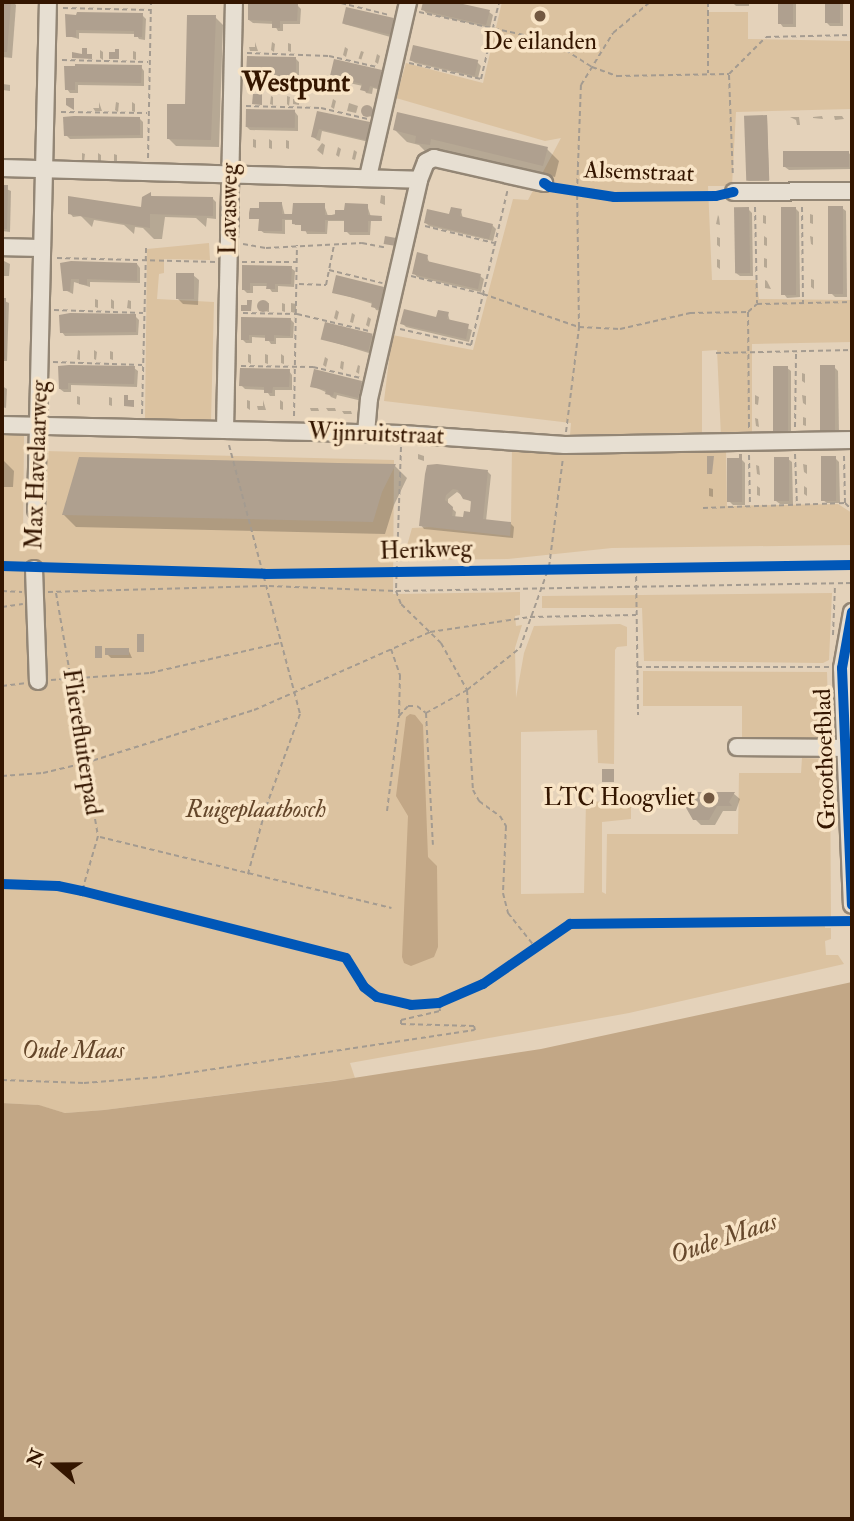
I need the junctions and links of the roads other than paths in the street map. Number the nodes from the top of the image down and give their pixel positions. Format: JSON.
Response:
{"nodes":[{"id":1,"x":234,"y":2,"type":"edge"},
{"id":2,"x":48,"y":4,"type":"edge"},
{"id":3,"x":406,"y":10,"type":"edge"},
{"id":4,"x":2,"y":169,"type":"edge"},
{"id":5,"x":44,"y":169,"type":"junction"},
{"id":6,"x":229,"y":175,"type":"junction"},
{"id":7,"x":368,"y":177,"type":"junction"},
{"id":8,"x":419,"y":180,"type":"junction"},
{"id":9,"x":544,"y":183,"type":"road end"},
{"id":10,"x":852,"y":191,"type":"edge"},
{"id":11,"x":734,"y":192,"type":"road end"},
{"id":12,"x":2,"y":247,"type":"edge"},
{"id":13,"x":42,"y":253,"type":"junction"},
{"id":14,"x":2,"y":425,"type":"edge"},
{"id":15,"x":39,"y":426,"type":"junction"},
{"id":16,"x":225,"y":430,"type":"junction"},
{"id":17,"x":366,"y":433,"type":"junction"},
{"id":18,"x":848,"y":440,"type":"edge"},
{"id":19,"x":36,"y":510,"type":"dead end"},
{"id":20,"x":34,"y":569,"type":"dead end"},
{"id":21,"x":852,"y":612,"type":"edge"},
{"id":22,"x":38,"y":681,"type":"road end"},
{"id":23,"x":737,"y":747,"type":"dead end"},
{"id":24,"x":845,"y":748,"type":"junction"},
{"id":25,"x":852,"y":905,"type":"edge"}],
"edges":[{"from":1,"to":6,"type":"street","name":"Lavasweg"},
{"from":2,"to":5,"type":"street","name":"Max Havelaarweg"},
{"from":3,"to":7,"type":"street"},
{"from":4,"to":5,"type":"street"},
{"from":5,"to":6,"type":"street"},
{"from":5,"to":13,"type":"street","name":"Max Havelaarweg"},
{"from":6,"to":7,"type":"street"},
{"from":6,"to":16,"type":"street","name":"Lavasweg"},
{"from":7,"to":8,"type":"street"},
{"from":8,"to":9,"type":"street"},
{"from":8,"to":17,"type":"street"},
{"from":10,"to":11,"type":"street"},
{"from":12,"to":13,"type":"street"},
{"from":13,"to":15,"type":"street","name":"Max Havelaarweg"},
{"from":14,"to":15,"type":"street","name":"Wijnruitstraat"},
{"from":15,"to":16,"type":"street","name":"Wijnruitstraat"},
{"from":15,"to":19,"type":"street","name":"Max Havelaarweg"},
{"from":16,"to":17,"type":"street","name":"Wijnruitstraat"},
{"from":17,"to":18,"type":"street","name":"Wijnruitstraat"},
{"from":20,"to":22,"type":"street","name":"Flierefluiterpad"},
{"from":21,"to":24,"type":"street","name":"Groothoefblad"},
{"from":23,"to":24,"type":"street"},
{"from":24,"to":25,"type":"street","name":"Groothoefblad"}]}
